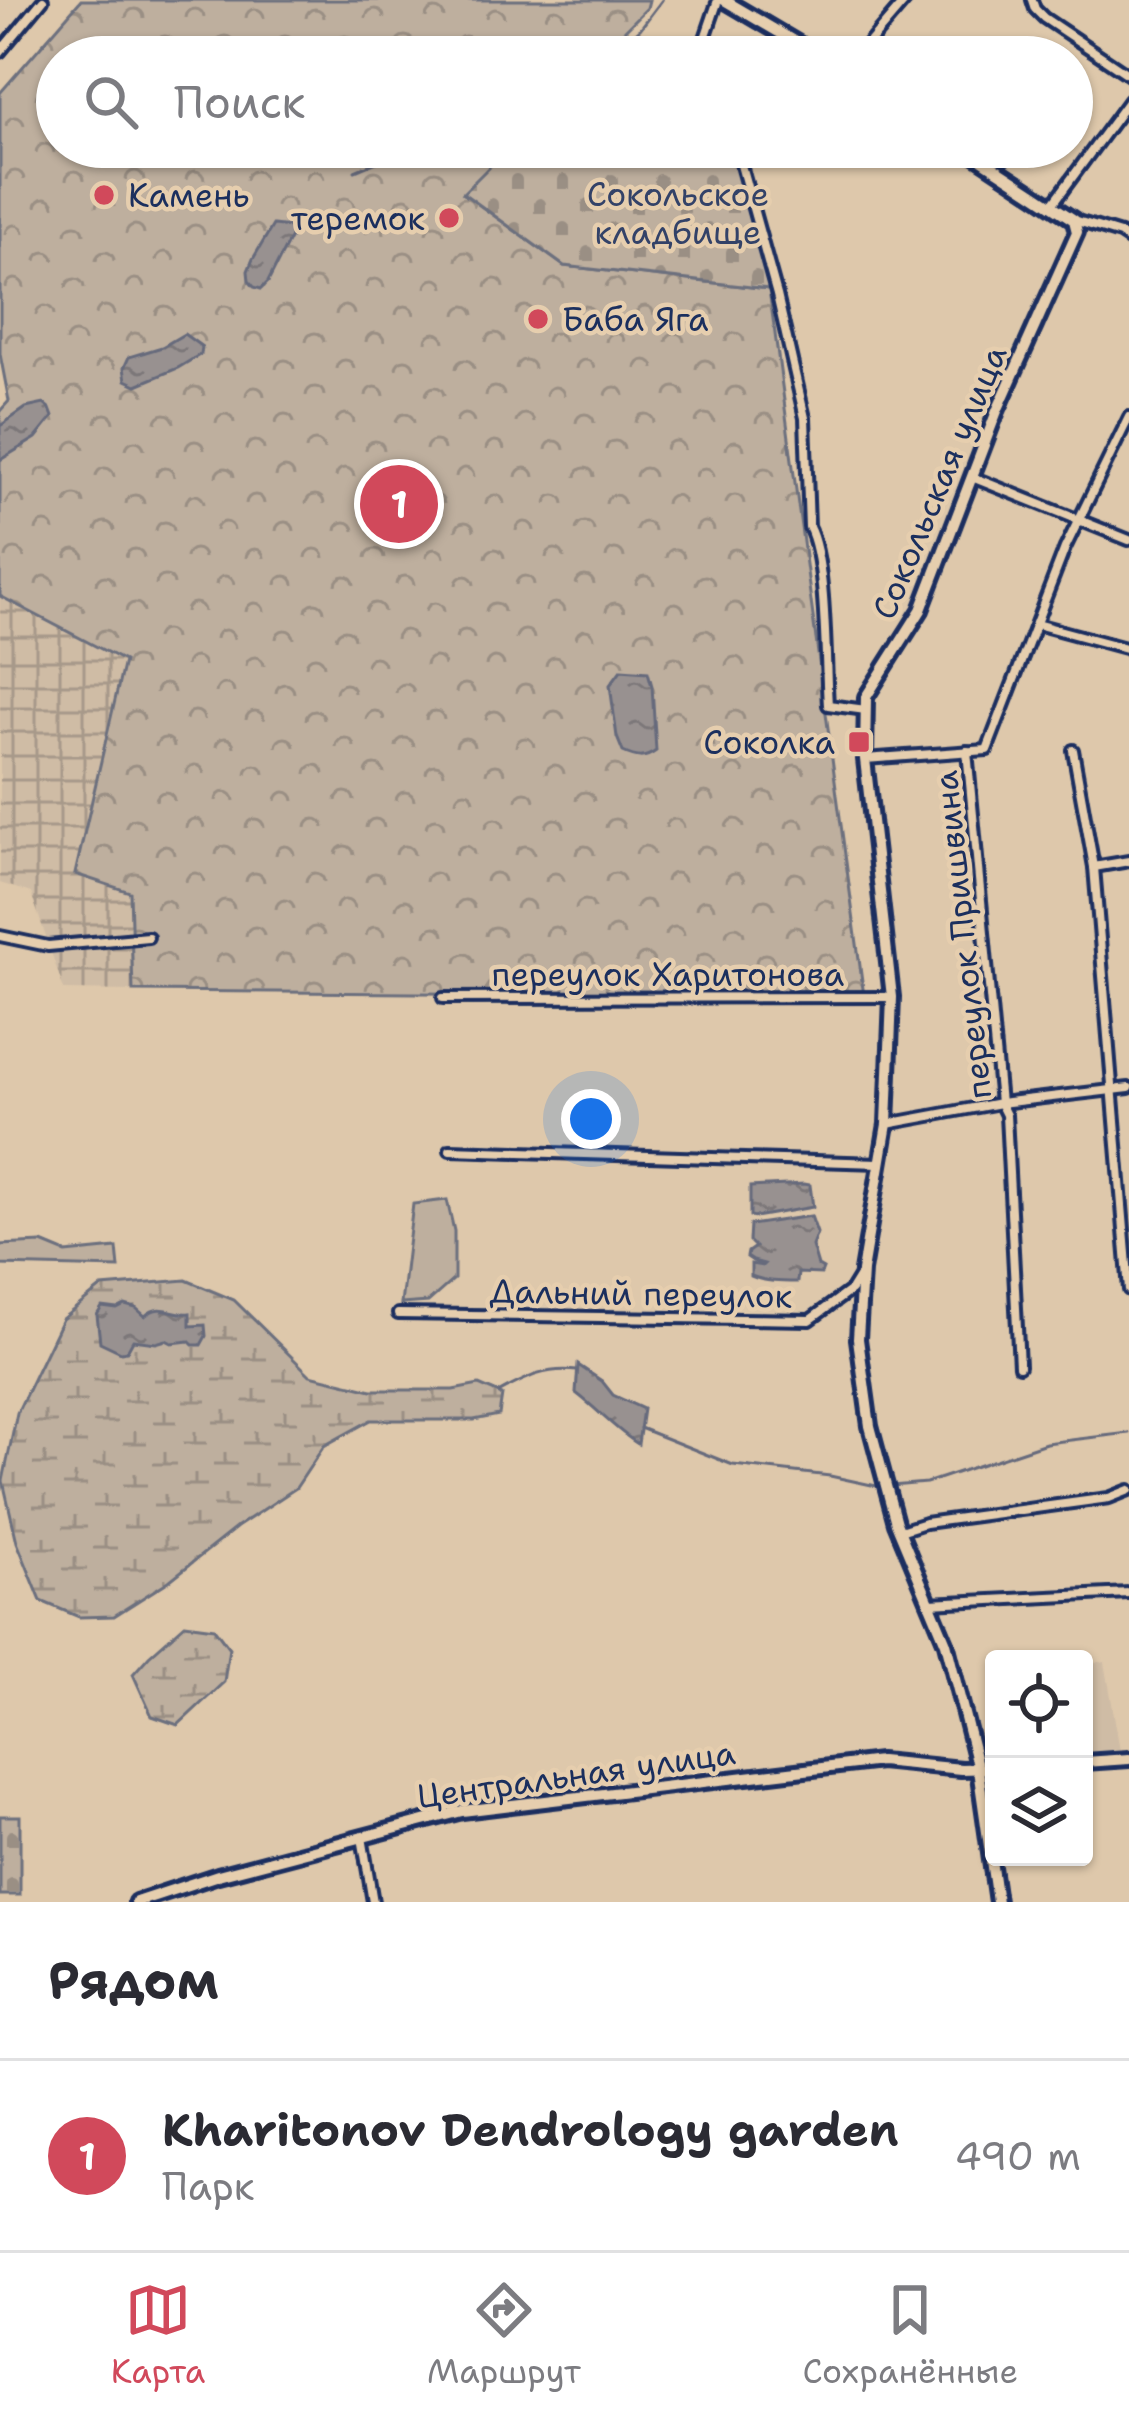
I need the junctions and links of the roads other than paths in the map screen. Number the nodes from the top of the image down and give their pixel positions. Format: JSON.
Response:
{"nodes":[{"id":1,"x":43,"y":0,"type":"edge"},
{"id":2,"x":721,"y":0,"type":"edge"},
{"id":3,"x":907,"y":0,"type":"edge"},
{"id":4,"x":1032,"y":0,"type":"edge"},
{"id":5,"x":707,"y":36,"type":"edge"},
{"id":6,"x":784,"y":36,"type":"edge"},
{"id":7,"x":875,"y":36,"type":"edge"},
{"id":8,"x":1071,"y":36,"type":"edge"},
{"id":9,"x":1093,"y":51,"type":"edge"},
{"id":10,"x":0,"y":52,"type":"edge"},
{"id":11,"x":1129,"y":75,"type":"edge"},
{"id":12,"x":1129,"y":100,"type":"edge"},
{"id":13,"x":1093,"y":150,"type":"edge"},
{"id":14,"x":742,"y":168,"type":"edge"},
{"id":15,"x":995,"y":168,"type":"edge"},
{"id":16,"x":1080,"y":168,"type":"edge"},
{"id":17,"x":1052,"y":206,"type":"junction"},
{"id":18,"x":1075,"y":220,"type":"junction"},
{"id":19,"x":1129,"y":240,"type":"edge"},
{"id":20,"x":1129,"y":417,"type":"edge"},
{"id":21,"x":972,"y":477,"type":"junction"},
{"id":22,"x":1078,"y":519,"type":"junction"},
{"id":23,"x":1129,"y":540,"type":"edge"},
{"id":24,"x":1036,"y":624,"type":"junction"},
{"id":25,"x":1129,"y":649,"type":"edge"},
{"id":26,"x":866,"y":710,"type":"junction"},
{"id":27,"x":1073,"y":750,"type":"dead end"},
{"id":28,"x":968,"y":751,"type":"junction"},
{"id":29,"x":865,"y":759,"type":"junction"},
{"id":30,"x":1129,"y":862,"type":"edge"},
{"id":31,"x":1094,"y":867,"type":"junction"},
{"id":32,"x":0,"y":936,"type":"edge"},
{"id":33,"x":148,"y":938,"type":"dead end"},
{"id":34,"x":443,"y":998,"type":"dead end"},
{"id":35,"x":892,"y":998,"type":"junction"},
{"id":36,"x":1129,"y":1088,"type":"edge"},
{"id":37,"x":1112,"y":1090,"type":"junction"},
{"id":38,"x":1000,"y":1103,"type":"junction"},
{"id":39,"x":886,"y":1124,"type":"junction"},
{"id":40,"x":451,"y":1150,"type":"dead end"},
{"id":41,"x":880,"y":1162,"type":"junction"},
{"id":42,"x":1127,"y":1229,"type":"edge"},
{"id":43,"x":862,"y":1270,"type":"junction"},
{"id":44,"x":1129,"y":1290,"type":"edge"},
{"id":45,"x":398,"y":1314,"type":"dead end"},
{"id":46,"x":1019,"y":1366,"type":"dead end"},
{"id":47,"x":1129,"y":1490,"type":"edge"},
{"id":48,"x":899,"y":1531,"type":"junction"},
{"id":49,"x":1129,"y":1593,"type":"edge"},
{"id":50,"x":928,"y":1604,"type":"junction"},
{"id":51,"x":1129,"y":1759,"type":"edge"},
{"id":52,"x":1093,"y":1761,"type":"edge"},
{"id":53,"x":978,"y":1769,"type":"junction"},
{"id":54,"x":985,"y":1769,"type":"edge"},
{"id":55,"x":362,"y":1837,"type":"junction"},
{"id":56,"x":136,"y":1902,"type":"edge"},
{"id":57,"x":373,"y":1902,"type":"edge"},
{"id":58,"x":997,"y":1902,"type":"edge"}],
"edges":[{"from":1,"to":10,"type":"street"},
{"from":2,"to":5,"type":"street"},
{"from":2,"to":6,"type":"street"},
{"from":3,"to":7,"type":"street"},
{"from":4,"to":8,"type":"street"},
{"from":9,"to":11,"type":"street"},
{"from":12,"to":13,"type":"street"},
{"from":14,"to":26,"type":"street"},
{"from":15,"to":17,"type":"street"},
{"from":16,"to":17,"type":"street"},
{"from":17,"to":18,"type":"street"},
{"from":18,"to":19,"type":"street"},
{"from":18,"to":21,"type":"street","name":"Сокольская улица"},
{"from":20,"to":22,"type":"street","name":"переулок Пришвина"},
{"from":21,"to":22,"type":"street"},
{"from":21,"to":26,"type":"street","name":"Сокольская улица"},
{"from":22,"to":23,"type":"street"},
{"from":22,"to":24,"type":"street","name":"переулок Пришвина"},
{"from":24,"to":25,"type":"street"},
{"from":24,"to":28,"type":"street","name":"переулок Пришвина"},
{"from":26,"to":29,"type":"street","name":"Сокольская улица"},
{"from":27,"to":31,"type":"street"},
{"from":28,"to":29,"type":"street"},
{"from":28,"to":38,"type":"street","name":"переулок Пришвина"},
{"from":29,"to":35,"type":"street","name":"Сокольская улица"},
{"from":30,"to":31,"type":"street"},
{"from":31,"to":37,"type":"street"},
{"from":32,"to":33,"type":"street"},
{"from":34,"to":35,"type":"street","name":"переулок Харитонова"},
{"from":35,"to":39,"type":"street","name":"Сокольская улица"},
{"from":36,"to":37,"type":"street"},
{"from":37,"to":38,"type":"street"},
{"from":37,"to":42,"type":"street"},
{"from":38,"to":39,"type":"street"},
{"from":38,"to":46,"type":"street","name":"переулок Пришвина"},
{"from":39,"to":41,"type":"street","name":"Сокольская улица"},
{"from":40,"to":41,"type":"street"},
{"from":41,"to":43,"type":"street","name":"Сокольская улица"},
{"from":42,"to":44,"type":"street"},
{"from":43,"to":45,"type":"street","name":"Дальний переулок"},
{"from":43,"to":48,"type":"street","name":"Сокольская улица"},
{"from":47,"to":48,"type":"street"},
{"from":48,"to":50,"type":"street","name":"Сокольская улица"},
{"from":49,"to":50,"type":"street"},
{"from":50,"to":53,"type":"street","name":"Сокольская улица"},
{"from":51,"to":52,"type":"street"},
{"from":53,"to":54,"type":"street","name":"Центральная улица"},
{"from":53,"to":55,"type":"street","name":"Центральная улица"},
{"from":53,"to":58,"type":"street","name":"Сокольская улица"},
{"from":55,"to":56,"type":"street","name":"Центральная улица"},
{"from":55,"to":57,"type":"street"}]}
